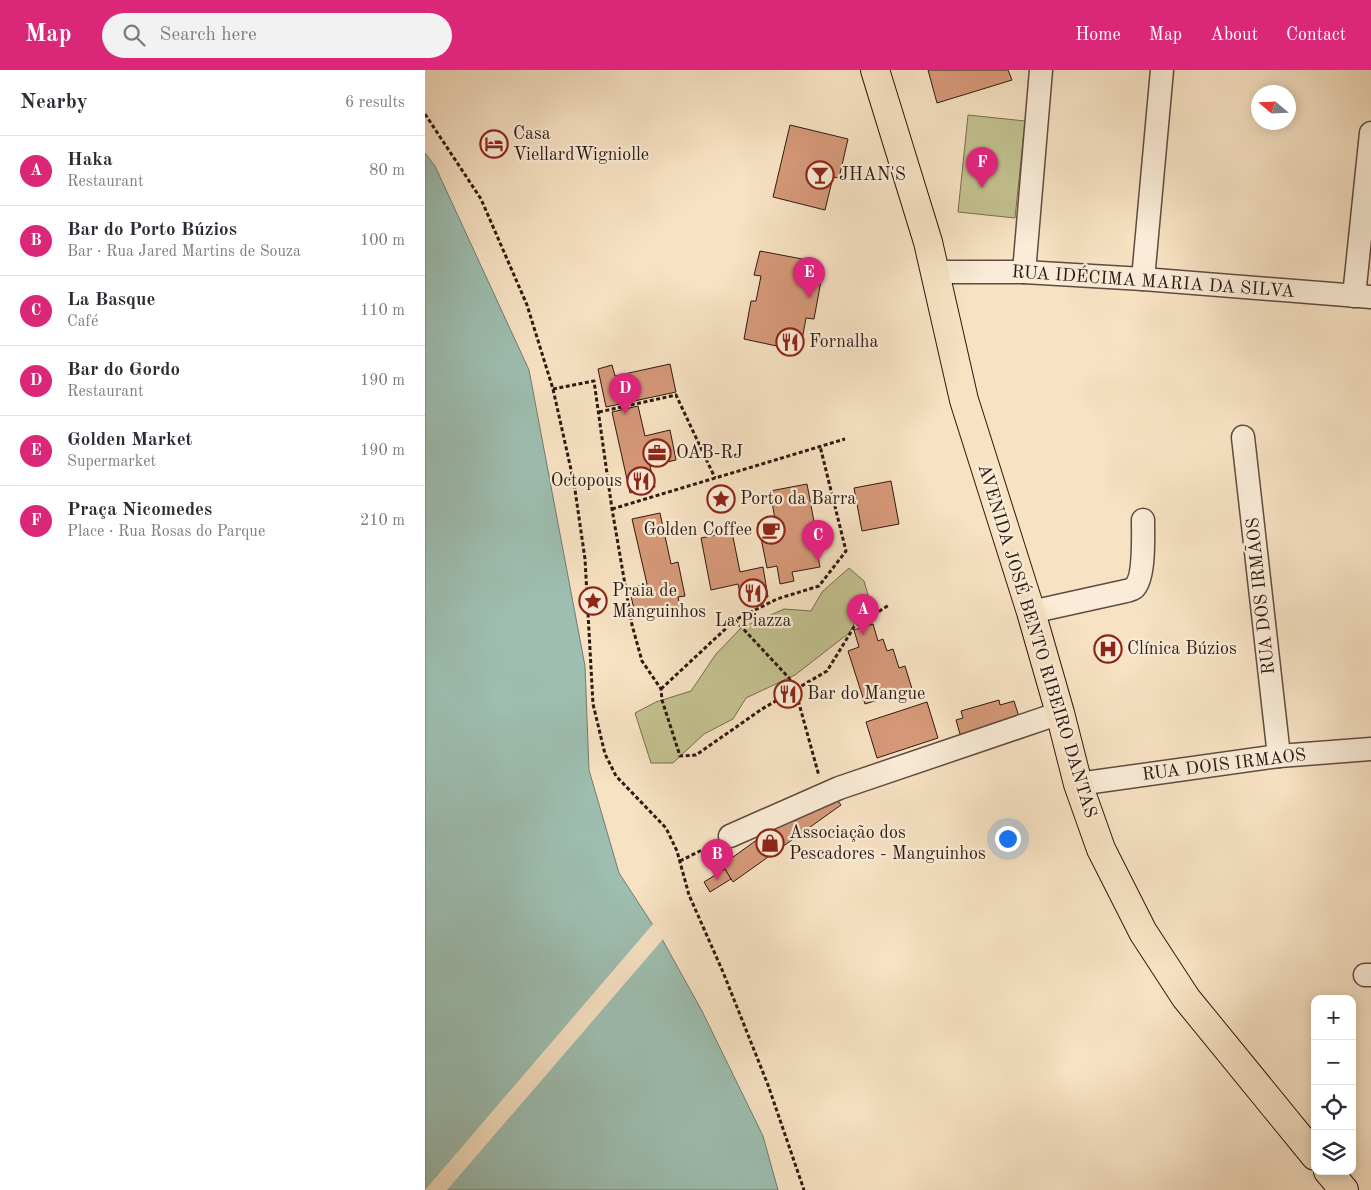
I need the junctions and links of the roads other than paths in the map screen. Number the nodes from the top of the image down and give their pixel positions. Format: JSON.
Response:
{"nodes":[{"id":1,"x":875,"y":70,"type":"edge"},
{"id":2,"x":1041,"y":70,"type":"edge"},
{"id":3,"x":1162,"y":70,"type":"edge"},
{"id":4,"x":1371,"y":133,"type":"edge"},
{"id":5,"x":935,"y":272,"type":"junction"},
{"id":6,"x":1024,"y":272,"type":"junction"},
{"id":7,"x":1143,"y":279,"type":"junction"},
{"id":8,"x":1362,"y":296,"type":"edge"},
{"id":9,"x":1243,"y":437,"type":"dead end"},
{"id":10,"x":1143,"y":520,"type":"dead end"},
{"id":11,"x":1031,"y":612,"type":"junction"},
{"id":12,"x":1061,"y":713,"type":"junction"},
{"id":13,"x":1371,"y":749,"type":"edge"},
{"id":14,"x":1279,"y":756,"type":"junction"},
{"id":15,"x":1078,"y":784,"type":"junction"},
{"id":16,"x":730,"y":836,"type":"road end"},
{"id":17,"x":1311,"y":1151,"type":"edge"},
{"id":18,"x":1331,"y":1175,"type":"edge"},
{"id":19,"x":1343,"y":1190,"type":"edge"}],
"edges":[{"from":1,"to":5,"type":"main road","name":"AVENIDA JOSÉ BENTO RIBEIRO DANTAS"},
{"from":2,"to":6,"type":"street"},
{"from":3,"to":7,"type":"street"},
{"from":4,"to":8,"type":"street"},
{"from":5,"to":6,"type":"street","name":"RUA IDÉCIMA MARIA DA SILVA"},
{"from":5,"to":11,"type":"main road","name":"AVENIDA JOSÉ BENTO RIBEIRO DANTAS"},
{"from":6,"to":7,"type":"street","name":"RUA IDÉCIMA MARIA DA SILVA"},
{"from":7,"to":8,"type":"street","name":"RUA IDÉCIMA MARIA DA SILVA"},
{"from":9,"to":14,"type":"street","name":"RUA DOS IRMÃOS"},
{"from":10,"to":11,"type":"street"},
{"from":11,"to":12,"type":"main road","name":"AVENIDA JOSÉ BENTO RIBEIRO DANTAS"},
{"from":12,"to":15,"type":"main road","name":"AVENIDA JOSÉ BENTO RIBEIRO DANTAS"},
{"from":12,"to":16,"type":"street"},
{"from":13,"to":14,"type":"street","name":"RUA DOIS IRMAOS"},
{"from":14,"to":15,"type":"street","name":"RUA DOIS IRMAOS"},
{"from":15,"to":17,"type":"main road","name":"AVENIDA JOSÉ BENTO RIBEIRO DANTAS"},
{"from":18,"to":19,"type":"main road"}]}
